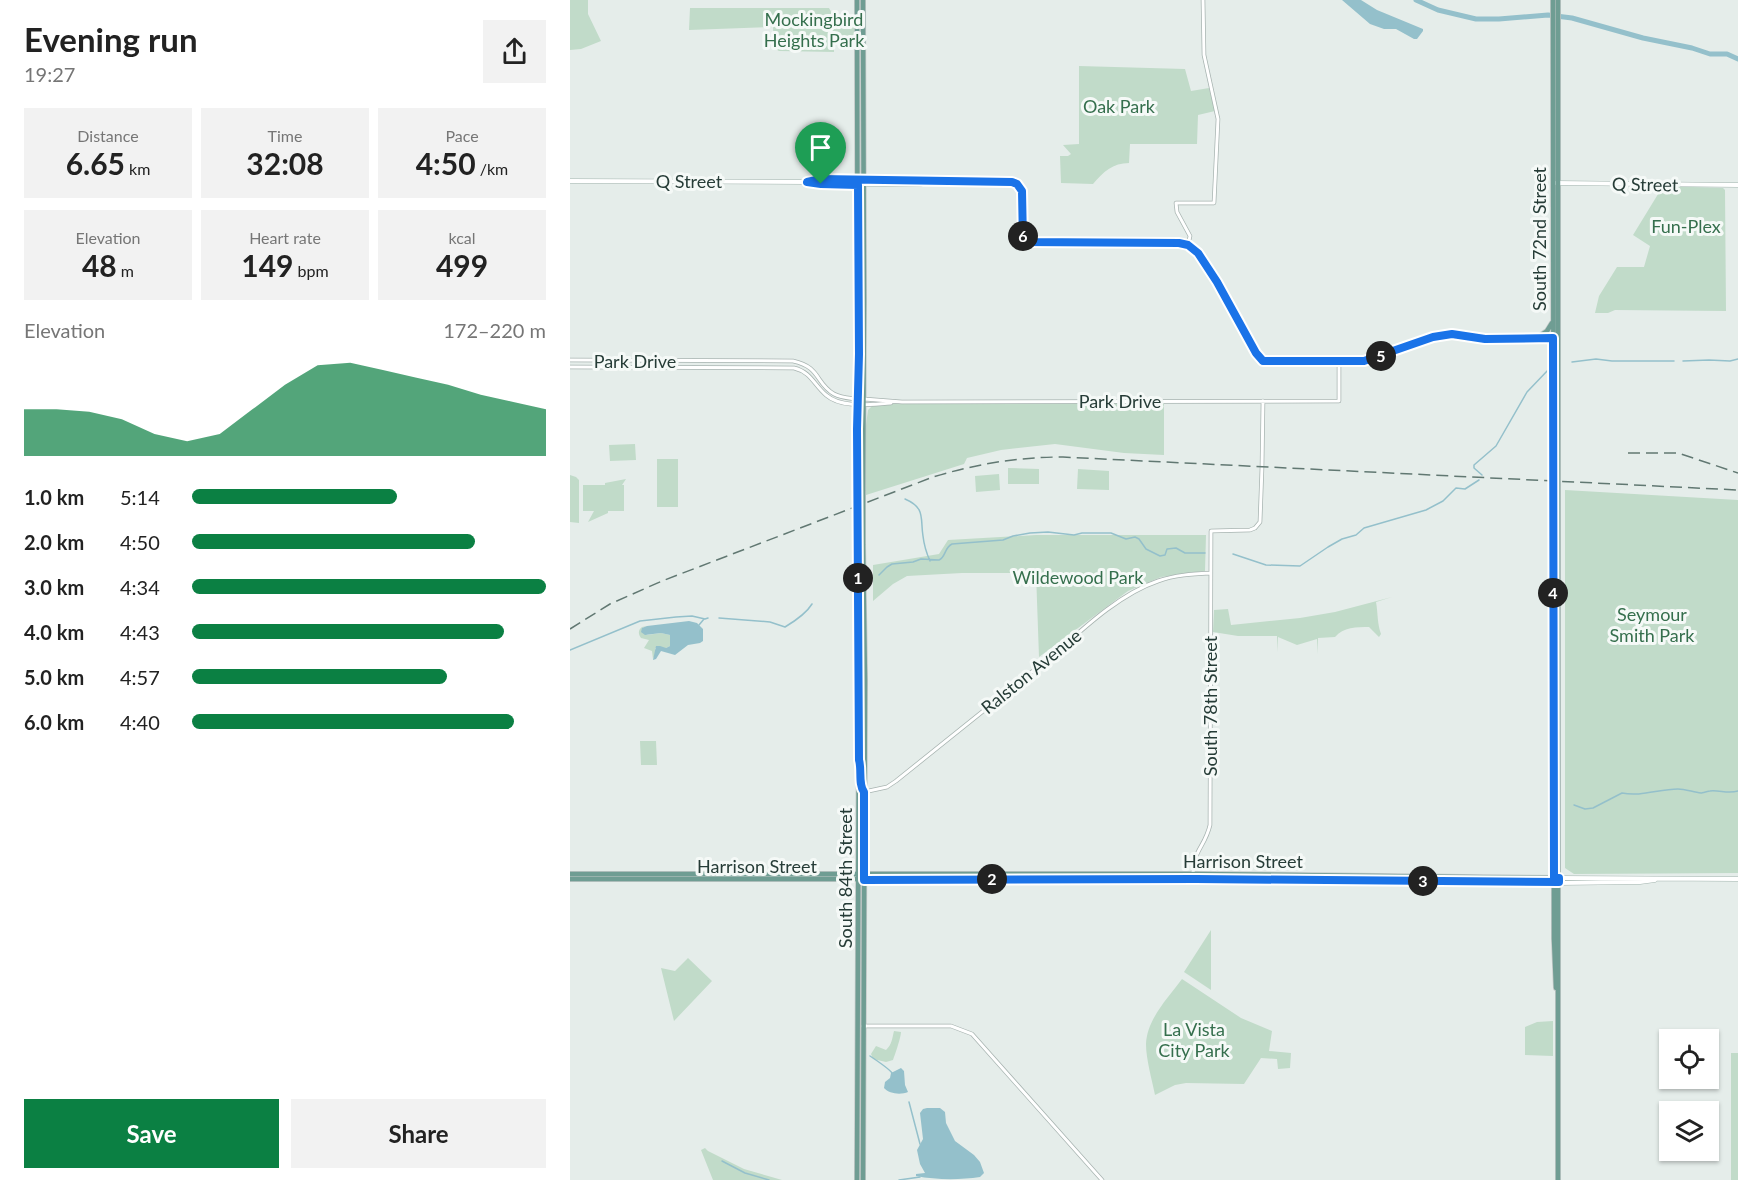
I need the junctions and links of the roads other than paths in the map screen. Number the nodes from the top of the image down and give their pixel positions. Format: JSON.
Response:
{"nodes":[{"id":1,"x":857,"y":0,"type":"edge"},
{"id":2,"x":862,"y":0,"type":"edge"},
{"id":3,"x":1203,"y":0,"type":"edge"},
{"id":4,"x":1556,"y":2,"type":"edge"},
{"id":5,"x":1556,"y":30,"type":"junction"},
{"id":6,"x":1552,"y":96,"type":"junction"},
{"id":7,"x":1558,"y":121,"type":"junction"},
{"id":8,"x":570,"y":181,"type":"edge"},
{"id":9,"x":861,"y":182,"type":"junction"},
{"id":10,"x":1555,"y":183,"type":"junction"},
{"id":11,"x":1738,"y":185,"type":"edge"},
{"id":12,"x":1188,"y":245,"type":"junction"},
{"id":13,"x":1553,"y":320,"type":"junction"},
{"id":14,"x":1538,"y":337,"type":"junction"},
{"id":15,"x":1555,"y":337,"type":"junction"},
{"id":16,"x":570,"y":360,"type":"edge"},
{"id":17,"x":1339,"y":361,"type":"junction"},
{"id":18,"x":570,"y":367,"type":"edge"},
{"id":19,"x":860,"y":401,"type":"junction"},
{"id":20,"x":1263,"y":401,"type":"junction"},
{"id":21,"x":861,"y":543,"type":"junction"},
{"id":22,"x":1210,"y":573,"type":"junction"},
{"id":23,"x":859,"y":760,"type":"junction"},
{"id":24,"x":864,"y":792,"type":"junction"},
{"id":25,"x":570,"y":874,"type":"edge"},
{"id":26,"x":1193,"y":875,"type":"junction"},
{"id":27,"x":862,"y":877,"type":"junction"},
{"id":28,"x":570,"y":879,"type":"edge"},
{"id":29,"x":1738,"y":879,"type":"edge"},
{"id":30,"x":1557,"y":880,"type":"junction"},
{"id":31,"x":863,"y":1026,"type":"junction"},
{"id":32,"x":857,"y":1180,"type":"edge"},
{"id":33,"x":863,"y":1180,"type":"edge"},
{"id":34,"x":1102,"y":1180,"type":"edge"},
{"id":35,"x":1558,"y":1180,"type":"edge"}],
"edges":[{"from":1,"to":9,"type":"main road","name":"South 84th Street"},
{"from":2,"to":9,"type":"main road","name":"South 84th Street"},
{"from":3,"to":12,"type":"street"},
{"from":4,"to":5,"type":"main road","name":"South 72nd Street"},
{"from":5,"to":6,"type":"main road","name":"South 72nd Street"},
{"from":5,"to":7,"type":"main road","name":"South 72nd Street"},
{"from":6,"to":7,"type":"main road"},
{"from":6,"to":10,"type":"main road","name":"South 72nd Street"},
{"from":7,"to":10,"type":"main road","name":"South 72nd Street"},
{"from":8,"to":9,"type":"main road","name":"Q Street"},
{"from":9,"to":12,"type":"main road","name":"Q Street"},
{"from":9,"to":19,"type":"main road","name":"South 84th Street"},
{"from":10,"to":11,"type":"main road","name":"Q Street"},
{"from":10,"to":13,"type":"main road","name":"South 72nd Street"},
{"from":10,"to":15,"type":"main road","name":"South 72nd Street"},
{"from":12,"to":17,"type":"main road"},
{"from":13,"to":14,"type":"main road"},
{"from":13,"to":15,"type":"main road","name":"South 72nd Street"},
{"from":14,"to":15,"type":"main road"},
{"from":14,"to":17,"type":"main road"},
{"from":15,"to":30,"type":"main road","name":"South 72nd Street"},
{"from":16,"to":19,"type":"street","name":"Park Drive"},
{"from":17,"to":20,"type":"street","name":"Park Drive"},
{"from":18,"to":19,"type":"street","name":"Park Drive"},
{"from":19,"to":20,"type":"street","name":"Park Drive"},
{"from":19,"to":21,"type":"main road","name":"South 84th Street","bridge":true},
{"from":20,"to":22,"type":"street","name":"South 78th Street"},
{"from":21,"to":23,"type":"main road","name":"South 84th Street"},
{"from":21,"to":24,"type":"main road","name":"South 84th Street"},
{"from":22,"to":24,"type":"street","name":"Ralston Avenue"},
{"from":22,"to":26,"type":"street","name":"South 78th Street"},
{"from":23,"to":24,"type":"main road"},
{"from":23,"to":27,"type":"main road","name":"South 84th Street"},
{"from":24,"to":27,"type":"main road","name":"South 84th Street"},
{"from":25,"to":27,"type":"main road","name":"Harrison Street"},
{"from":26,"to":27,"type":"main road","name":"Harrison Street"},
{"from":26,"to":30,"type":"main road","name":"Harrison Street"},
{"from":27,"to":28,"type":"main road","name":"Harrison Street"},
{"from":27,"to":30,"type":"main road","name":"Harrison Street"},
{"from":27,"to":31,"type":"main road","name":"South 84th Street"},
{"from":27,"to":32,"type":"main road","name":"South 84th Street"},
{"from":29,"to":30,"type":"main road","name":"Harrison Street"},
{"from":30,"to":35,"type":"main road","name":"South 72nd Street"},
{"from":31,"to":33,"type":"main road","name":"South 84th Street"},
{"from":31,"to":34,"type":"street"}]}
